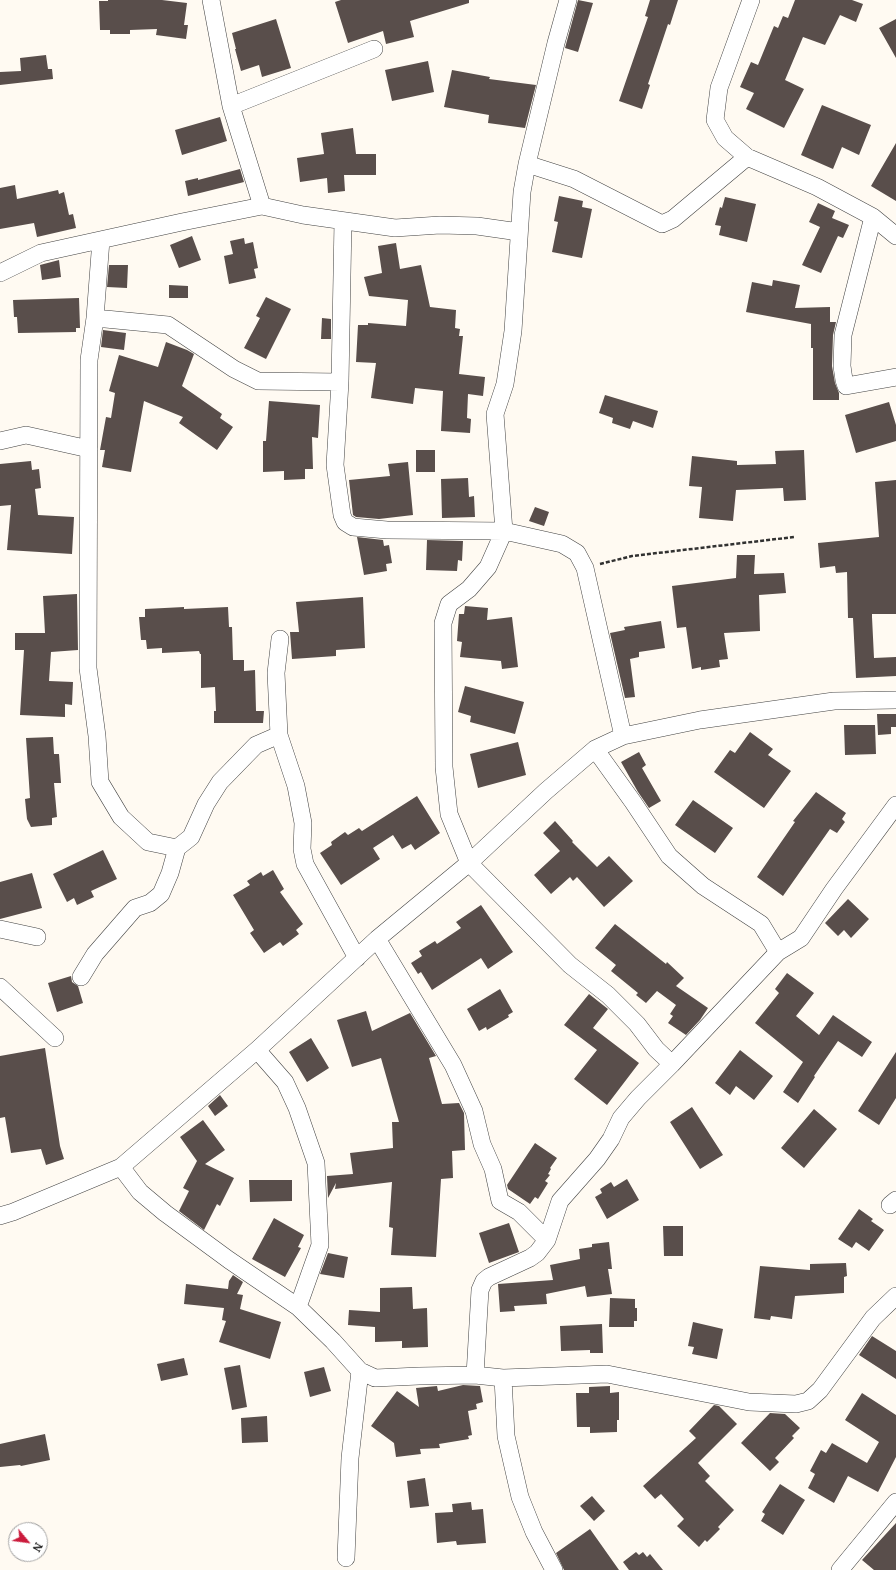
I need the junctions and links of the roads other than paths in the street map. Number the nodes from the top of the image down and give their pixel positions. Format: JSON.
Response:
{"nodes":[{"id":1,"x":211,"y":0,"type":"edge"},
{"id":2,"x":568,"y":0,"type":"edge"},
{"id":3,"x":751,"y":0,"type":"edge"},
{"id":4,"x":374,"y":49,"type":"dead end"},
{"id":5,"x":231,"y":106,"type":"junction"},
{"id":6,"x":747,"y":157,"type":"junction"},
{"id":7,"x":527,"y":164,"type":"junction"},
{"id":8,"x":262,"y":206,"type":"junction"},
{"id":9,"x":872,"y":217,"type":"junction"},
{"id":10,"x":343,"y":221,"type":"junction"},
{"id":11,"x":519,"y":232,"type":"junction"},
{"id":12,"x":896,"y":236,"type":"edge"},
{"id":13,"x":101,"y":240,"type":"junction"},
{"id":14,"x":0,"y":273,"type":"edge"},
{"id":15,"x":95,"y":318,"type":"junction"},
{"id":16,"x":896,"y":377,"type":"edge"},
{"id":17,"x":340,"y":382,"type":"junction"},
{"id":18,"x":0,"y":441,"type":"edge"},
{"id":19,"x":89,"y":449,"type":"junction"},
{"id":20,"x":504,"y":530,"type":"junction"},
{"id":21,"x":280,"y":640,"type":"dead end"},
{"id":22,"x":896,"y":700,"type":"edge"},
{"id":23,"x":279,"y":735,"type":"junction"},
{"id":24,"x":623,"y":736,"type":"junction"},
{"id":25,"x":595,"y":749,"type":"junction"},
{"id":26,"x":896,"y":805,"type":"edge"},
{"id":27,"x":177,"y":848,"type":"junction"},
{"id":28,"x":469,"y":863,"type":"junction"},
{"id":29,"x":0,"y":929,"type":"edge"},
{"id":30,"x":38,"y":937,"type":"dead end"},
{"id":31,"x":376,"y":939,"type":"junction"},
{"id":32,"x":778,"y":952,"type":"junction"},
{"id":33,"x":357,"y":958,"type":"junction"},
{"id":34,"x":81,"y":977,"type":"dead end"},
{"id":35,"x":0,"y":987,"type":"edge"},
{"id":36,"x":55,"y":1038,"type":"dead end"},
{"id":37,"x":257,"y":1050,"type":"junction"},
{"id":38,"x":672,"y":1064,"type":"junction"},
{"id":39,"x":121,"y":1167,"type":"junction"},
{"id":40,"x":0,"y":1216,"type":"edge"},
{"id":41,"x":546,"y":1240,"type":"junction"},
{"id":42,"x":896,"y":1296,"type":"edge"},
{"id":43,"x":298,"y":1308,"type":"junction"},
{"id":44,"x":360,"y":1371,"type":"junction"},
{"id":45,"x":475,"y":1375,"type":"junction"},
{"id":46,"x":503,"y":1378,"type":"junction"},
{"id":47,"x":896,"y":1502,"type":"edge"},
{"id":48,"x":346,"y":1558,"type":"dead end"},
{"id":49,"x":554,"y":1570,"type":"edge"},
{"id":50,"x":840,"y":1570,"type":"edge"}],
"edges":[{"from":1,"to":5,"type":"street"},
{"from":2,"to":7,"type":"street"},
{"from":3,"to":6,"type":"street"},
{"from":4,"to":5,"type":"street"},
{"from":5,"to":8,"type":"street"},
{"from":6,"to":7,"type":"street"},
{"from":6,"to":9,"type":"street"},
{"from":7,"to":11,"type":"street"},
{"from":8,"to":10,"type":"street"},
{"from":8,"to":13,"type":"street"},
{"from":9,"to":12,"type":"street"},
{"from":9,"to":16,"type":"street"},
{"from":10,"to":11,"type":"street"},
{"from":10,"to":17,"type":"street"},
{"from":11,"to":20,"type":"street"},
{"from":13,"to":14,"type":"street"},
{"from":13,"to":15,"type":"street"},
{"from":15,"to":17,"type":"street"},
{"from":15,"to":19,"type":"street"},
{"from":17,"to":20,"type":"street"},
{"from":18,"to":19,"type":"street"},
{"from":19,"to":27,"type":"street"},
{"from":20,"to":24,"type":"street"},
{"from":20,"to":28,"type":"street"},
{"from":21,"to":23,"type":"street"},
{"from":22,"to":24,"type":"street"},
{"from":23,"to":27,"type":"street"},
{"from":23,"to":33,"type":"street"},
{"from":24,"to":25,"type":"street"},
{"from":25,"to":28,"type":"street"},
{"from":25,"to":32,"type":"street"},
{"from":26,"to":32,"type":"street"},
{"from":27,"to":34,"type":"street"},
{"from":28,"to":31,"type":"street"},
{"from":28,"to":38,"type":"street"},
{"from":29,"to":30,"type":"street"},
{"from":31,"to":33,"type":"street"},
{"from":31,"to":41,"type":"street"},
{"from":32,"to":38,"type":"street"},
{"from":33,"to":37,"type":"street"},
{"from":35,"to":36,"type":"street"},
{"from":37,"to":39,"type":"street"},
{"from":37,"to":43,"type":"street"},
{"from":38,"to":41,"type":"street"},
{"from":39,"to":40,"type":"street"},
{"from":39,"to":43,"type":"street"},
{"from":41,"to":45,"type":"street"},
{"from":42,"to":46,"type":"street"},
{"from":43,"to":44,"type":"street"},
{"from":44,"to":45,"type":"street"},
{"from":44,"to":48,"type":"street"},
{"from":45,"to":46,"type":"street"},
{"from":46,"to":49,"type":"street"},
{"from":47,"to":50,"type":"street"}]}
